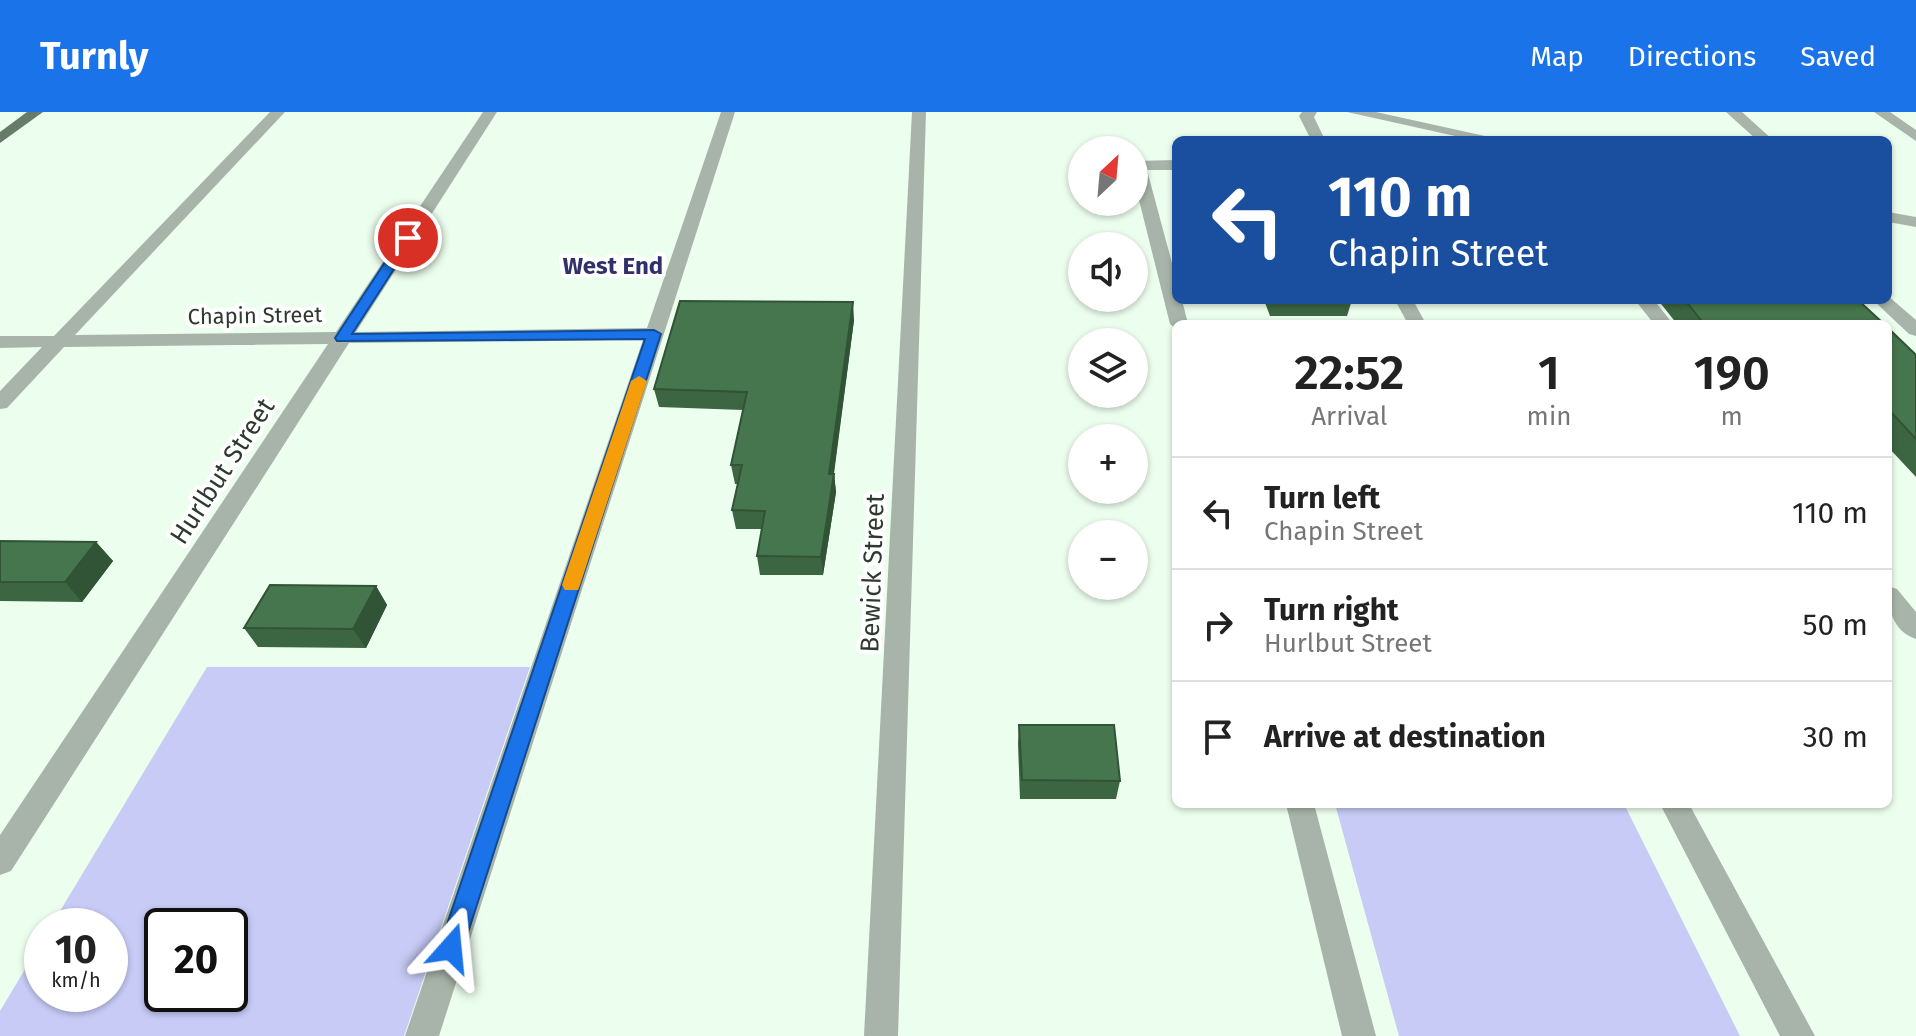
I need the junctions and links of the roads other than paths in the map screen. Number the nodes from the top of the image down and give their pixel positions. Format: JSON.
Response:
{"nodes":[{"id":1,"x":36,"y":112,"type":"edge"},
{"id":2,"x":278,"y":112,"type":"edge"},
{"id":3,"x":490,"y":112,"type":"edge"},
{"id":4,"x":728,"y":112,"type":"edge"},
{"id":5,"x":919,"y":112,"type":"edge"},
{"id":6,"x":1310,"y":112,"type":"edge"},
{"id":7,"x":1354,"y":112,"type":"edge"},
{"id":8,"x":1733,"y":112,"type":"edge"},
{"id":9,"x":1881,"y":112,"type":"edge"},
{"id":10,"x":1316,"y":136,"type":"edge"},
{"id":11,"x":1476,"y":136,"type":"edge"},
{"id":12,"x":1761,"y":136,"type":"edge"},
{"id":13,"x":1916,"y":137,"type":"edge"},
{"id":14,"x":0,"y":139,"type":"edge"},
{"id":15,"x":1172,"y":165,"type":"edge"},
{"id":16,"x":1892,"y":218,"type":"edge"},
{"id":17,"x":1916,"y":222,"type":"edge"},
{"id":18,"x":1172,"y":297,"type":"edge"},
{"id":19,"x":1647,"y":304,"type":"edge"},
{"id":20,"x":1887,"y":304,"type":"edge"},
{"id":21,"x":1661,"y":320,"type":"edge"},
{"id":22,"x":1916,"y":330,"type":"edge"},
{"id":23,"x":654,"y":334,"type":"junction"},
{"id":24,"x":342,"y":338,"type":"junction"},
{"id":25,"x":0,"y":342,"type":"edge"},
{"id":26,"x":59,"y":342,"type":"junction"},
{"id":27,"x":0,"y":403,"type":"edge"},
{"id":28,"x":1892,"y":600,"type":"edge"},
{"id":29,"x":1916,"y":629,"type":"edge"},
{"id":30,"x":1301,"y":808,"type":"edge"},
{"id":31,"x":1676,"y":808,"type":"edge"},
{"id":32,"x":0,"y":861,"type":"edge"},
{"id":33,"x":422,"y":1036,"type":"edge"},
{"id":34,"x":881,"y":1036,"type":"edge"},
{"id":35,"x":1359,"y":1036,"type":"edge"},
{"id":36,"x":1798,"y":1036,"type":"edge"}],
"edges":[{"from":1,"to":14,"type":"main road"},
{"from":2,"to":26,"type":"street"},
{"from":3,"to":24,"type":"street","name":"Hurlbut Street"},
{"from":4,"to":23,"type":"street"},
{"from":5,"to":34,"type":"street","name":"Bewick Street"},
{"from":6,"to":10,"type":"street"},
{"from":7,"to":11,"type":"street"},
{"from":8,"to":12,"type":"street"},
{"from":9,"to":13,"type":"street"},
{"from":15,"to":18,"type":"street"},
{"from":16,"to":17,"type":"street"},
{"from":19,"to":21,"type":"street"},
{"from":20,"to":22,"type":"street"},
{"from":23,"to":24,"type":"street","name":"Chapin Street"},
{"from":23,"to":33,"type":"street"},
{"from":24,"to":26,"type":"street","name":"Chapin Street"},
{"from":24,"to":32,"type":"street","name":"Hurlbut Street"},
{"from":25,"to":26,"type":"street","name":"Chapin Street"},
{"from":26,"to":27,"type":"street"},
{"from":28,"to":29,"type":"street"},
{"from":30,"to":35,"type":"street"},
{"from":31,"to":36,"type":"street"}]}
